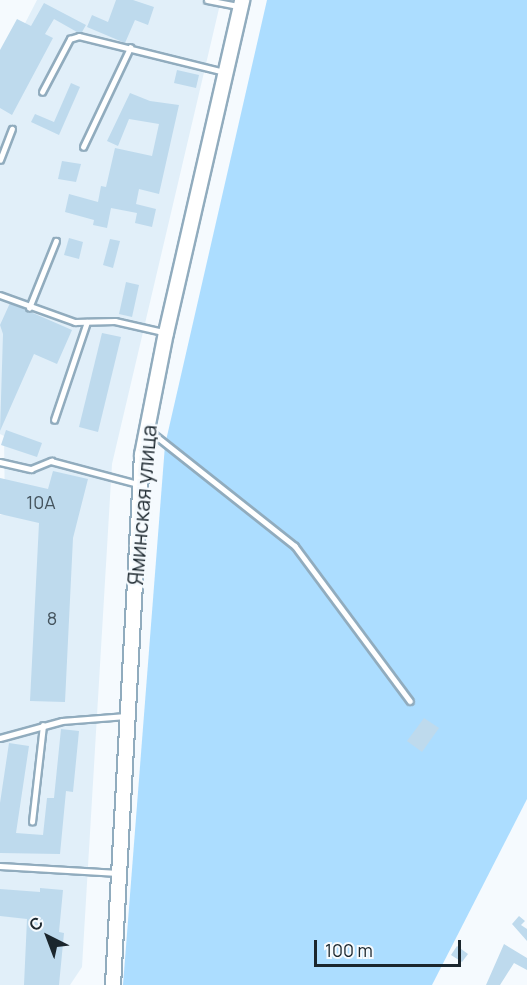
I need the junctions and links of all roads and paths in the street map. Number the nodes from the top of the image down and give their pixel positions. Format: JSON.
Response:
{"nodes":[{"id":1,"x":207,"y":0,"type":"edge"},
{"id":2,"x":242,"y":3,"type":"edge"},
{"id":3,"x":130,"y":48,"type":"junction"},
{"id":4,"x":227,"y":73,"type":"junction"},
{"id":5,"x":42,"y":92,"type":"dead end"},
{"id":6,"x":12,"y":129,"type":"dead end"},
{"id":7,"x":83,"y":147,"type":"dead end"},
{"id":8,"x":0,"y":160,"type":"edge"},
{"id":9,"x":56,"y":241,"type":"dead end"},
{"id":10,"x":0,"y":296,"type":"edge"},
{"id":11,"x":29,"y":308,"type":"junction"},
{"id":12,"x":87,"y":322,"type":"junction"},
{"id":13,"x":166,"y":333,"type":"junction"},
{"id":14,"x":54,"y":420,"type":"dead end"},
{"id":15,"x":147,"y":428,"type":"junction"},
{"id":16,"x":0,"y":462,"type":"edge"},
{"id":17,"x":140,"y":484,"type":"junction"},
{"id":18,"x":411,"y":701,"type":"dead end"},
{"id":19,"x":128,"y":716,"type":"junction"},
{"id":20,"x":43,"y":726,"type":"junction"},
{"id":21,"x":0,"y":738,"type":"edge"},
{"id":22,"x":32,"y":822,"type":"dead end"},
{"id":23,"x":0,"y":866,"type":"edge"},
{"id":24,"x":118,"y":873,"type":"junction"},
{"id":25,"x":113,"y":984,"type":"edge"}],
"edges":[{"from":1,"to":2,"type":"lane"},
{"from":2,"to":4,"type":"main road","name":"Яминская улица"},
{"from":3,"to":4,"type":"lane"},
{"from":3,"to":5,"type":"lane"},
{"from":3,"to":7,"type":"lane"},
{"from":4,"to":13,"type":"main road","name":"Яминская улица"},
{"from":6,"to":8,"type":"lane"},
{"from":9,"to":11,"type":"lane"},
{"from":10,"to":11,"type":"lane"},
{"from":11,"to":12,"type":"lane"},
{"from":12,"to":13,"type":"lane"},
{"from":12,"to":14,"type":"lane"},
{"from":13,"to":15,"type":"main road","name":"Яминская улица"},
{"from":15,"to":17,"type":"main road","name":"Яминская улица"},
{"from":15,"to":18,"type":"lane"},
{"from":16,"to":17,"type":"lane"},
{"from":17,"to":19,"type":"main road","name":"Яминская улица"},
{"from":19,"to":20,"type":"lane"},
{"from":19,"to":24,"type":"main road","name":"Яминская улица"},
{"from":20,"to":21,"type":"lane"},
{"from":20,"to":22,"type":"lane"},
{"from":23,"to":24,"type":"lane"},
{"from":24,"to":25,"type":"main road","name":"Яминская улица"}]}
